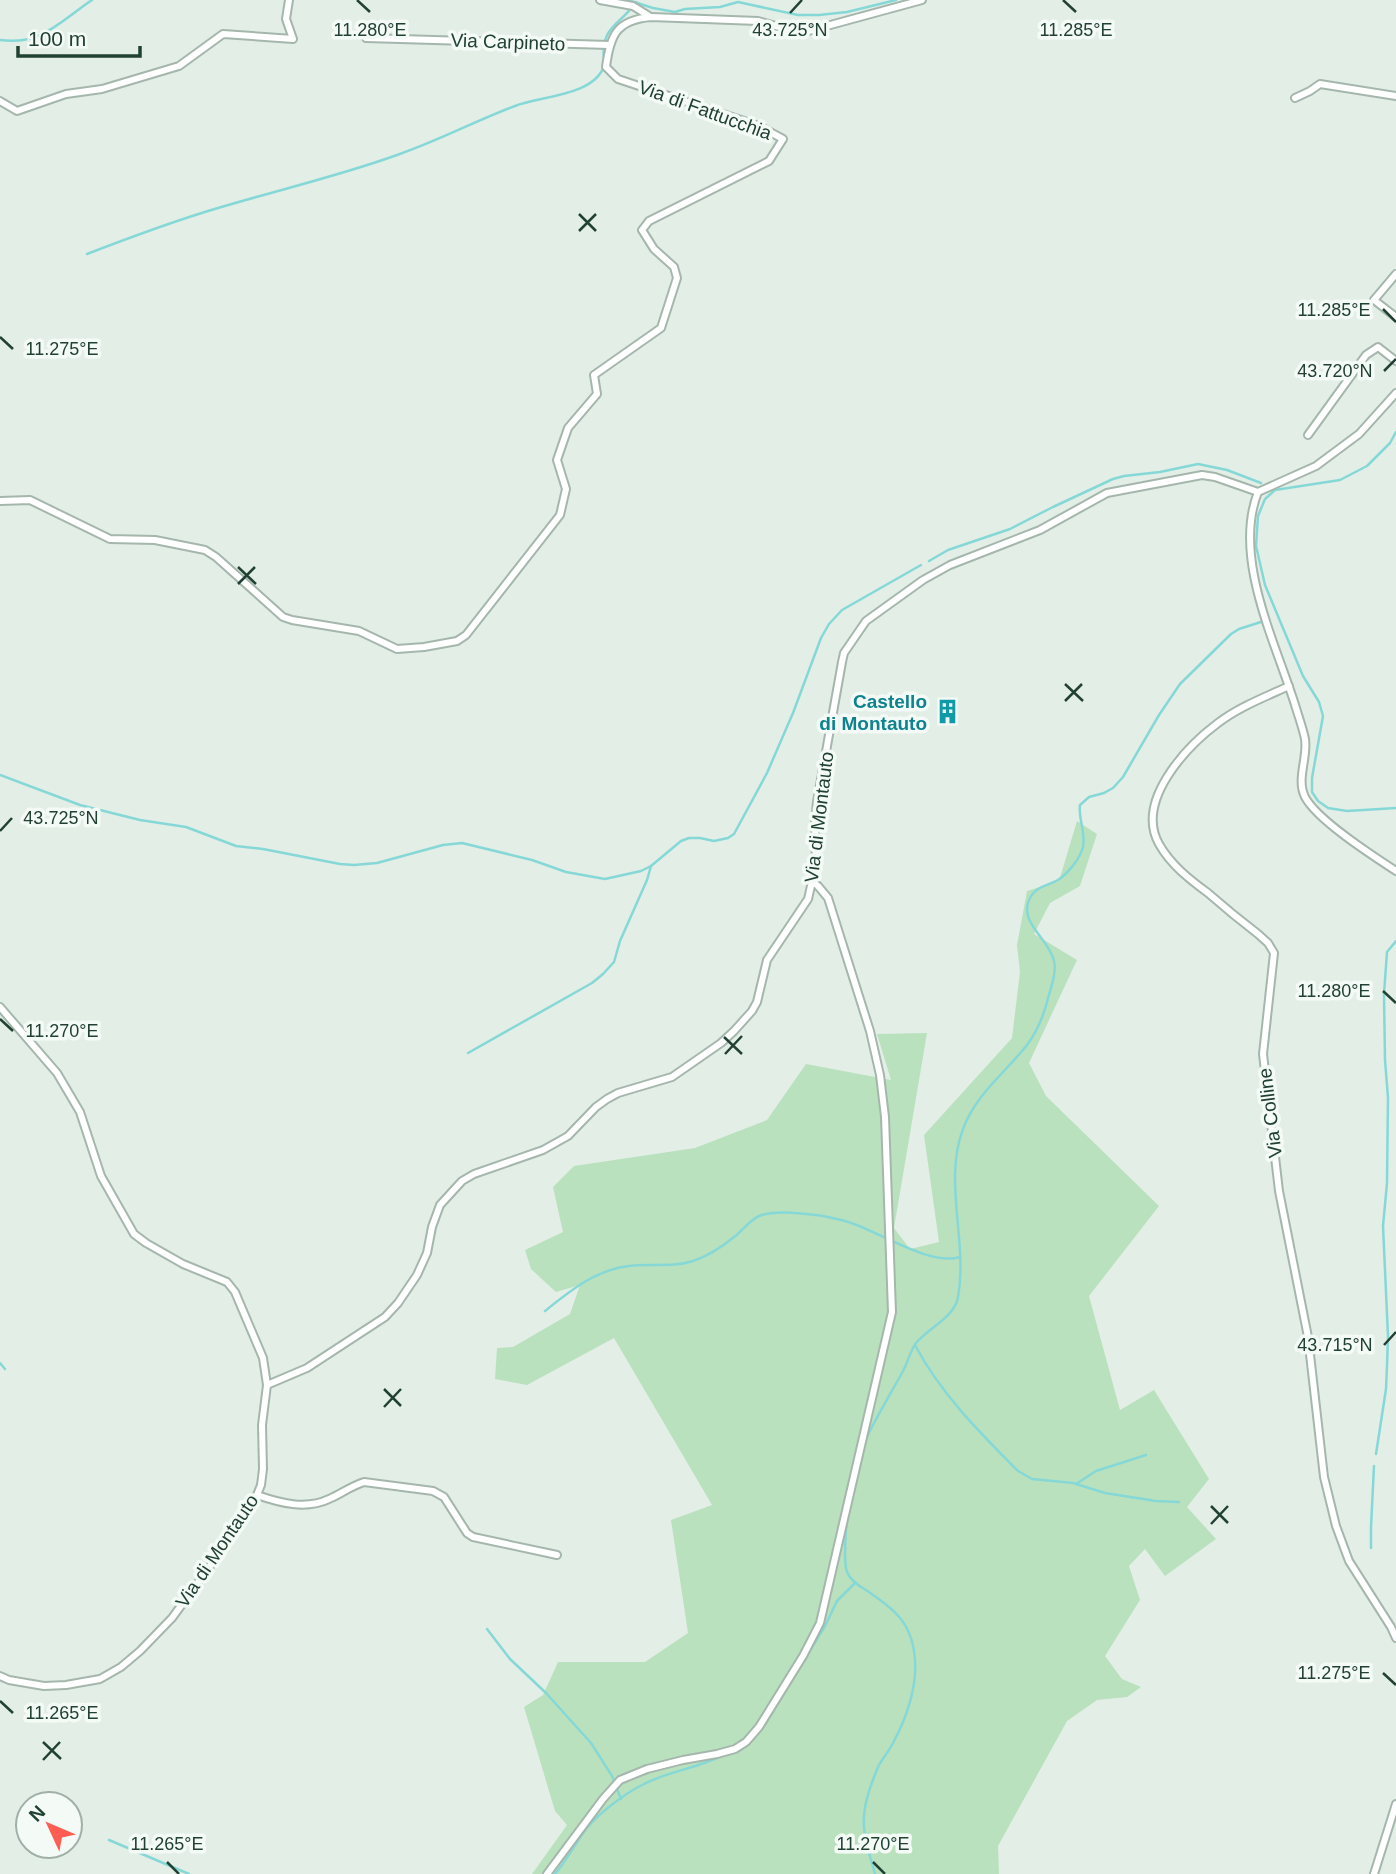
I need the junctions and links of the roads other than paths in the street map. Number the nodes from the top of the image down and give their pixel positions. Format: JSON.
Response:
{"nodes":[{"id":1,"x":289,"y":0,"type":"edge"},
{"id":2,"x":600,"y":0,"type":"edge"},
{"id":3,"x":922,"y":0,"type":"edge"},
{"id":4,"x":651,"y":17,"type":"junction"},
{"id":5,"x":366,"y":38,"type":"dead end"},
{"id":6,"x":609,"y":45,"type":"junction"},
{"id":7,"x":1396,"y":96,"type":"edge"},
{"id":8,"x":1295,"y":98,"type":"dead end"},
{"id":9,"x":0,"y":101,"type":"edge"},
{"id":10,"x":1396,"y":274,"type":"edge"},
{"id":11,"x":1396,"y":317,"type":"edge"},
{"id":12,"x":1396,"y":362,"type":"edge"},
{"id":13,"x":1396,"y":393,"type":"edge"},
{"id":14,"x":1308,"y":435,"type":"dead end"},
{"id":15,"x":1258,"y":492,"type":"junction"},
{"id":16,"x":0,"y":501,"type":"edge"},
{"id":17,"x":1289,"y":685,"type":"junction"},
{"id":18,"x":1396,"y":870,"type":"edge"},
{"id":19,"x":813,"y":882,"type":"dead end"},
{"id":20,"x":0,"y":1007,"type":"edge"},
{"id":21,"x":267,"y":1385,"type":"junction"},
{"id":22,"x":257,"y":1495,"type":"junction"},
{"id":23,"x":557,"y":1555,"type":"dead end"},
{"id":24,"x":1396,"y":1638,"type":"edge"},
{"id":25,"x":0,"y":1676,"type":"edge"},
{"id":26,"x":1396,"y":1804,"type":"edge"},
{"id":27,"x":547,"y":1874,"type":"edge"},
{"id":28,"x":1374,"y":1874,"type":"edge"}],
"edges":[{"from":1,"to":9,"type":"street"},
{"from":2,"to":4,"type":"street"},
{"from":3,"to":4,"type":"street"},
{"from":4,"to":6,"type":"street"},
{"from":5,"to":6,"type":"street","name":"Via Carpineto"},
{"from":6,"to":16,"type":"street","name":"Via di Fattucchia"},
{"from":7,"to":8,"type":"street"},
{"from":10,"to":11,"type":"street"},
{"from":12,"to":14,"type":"street"},
{"from":13,"to":15,"type":"street"},
{"from":15,"to":17,"type":"street"},
{"from":15,"to":21,"type":"street","name":"Via di Montauto"},
{"from":17,"to":18,"type":"street"},
{"from":17,"to":24,"type":"street","name":"Via Colline"},
{"from":19,"to":27,"type":"street"},
{"from":20,"to":21,"type":"street"},
{"from":21,"to":22,"type":"street","name":"Via di Montauto"},
{"from":22,"to":23,"type":"street"},
{"from":22,"to":25,"type":"street","name":"Via di Montauto"},
{"from":26,"to":28,"type":"street"}]}
